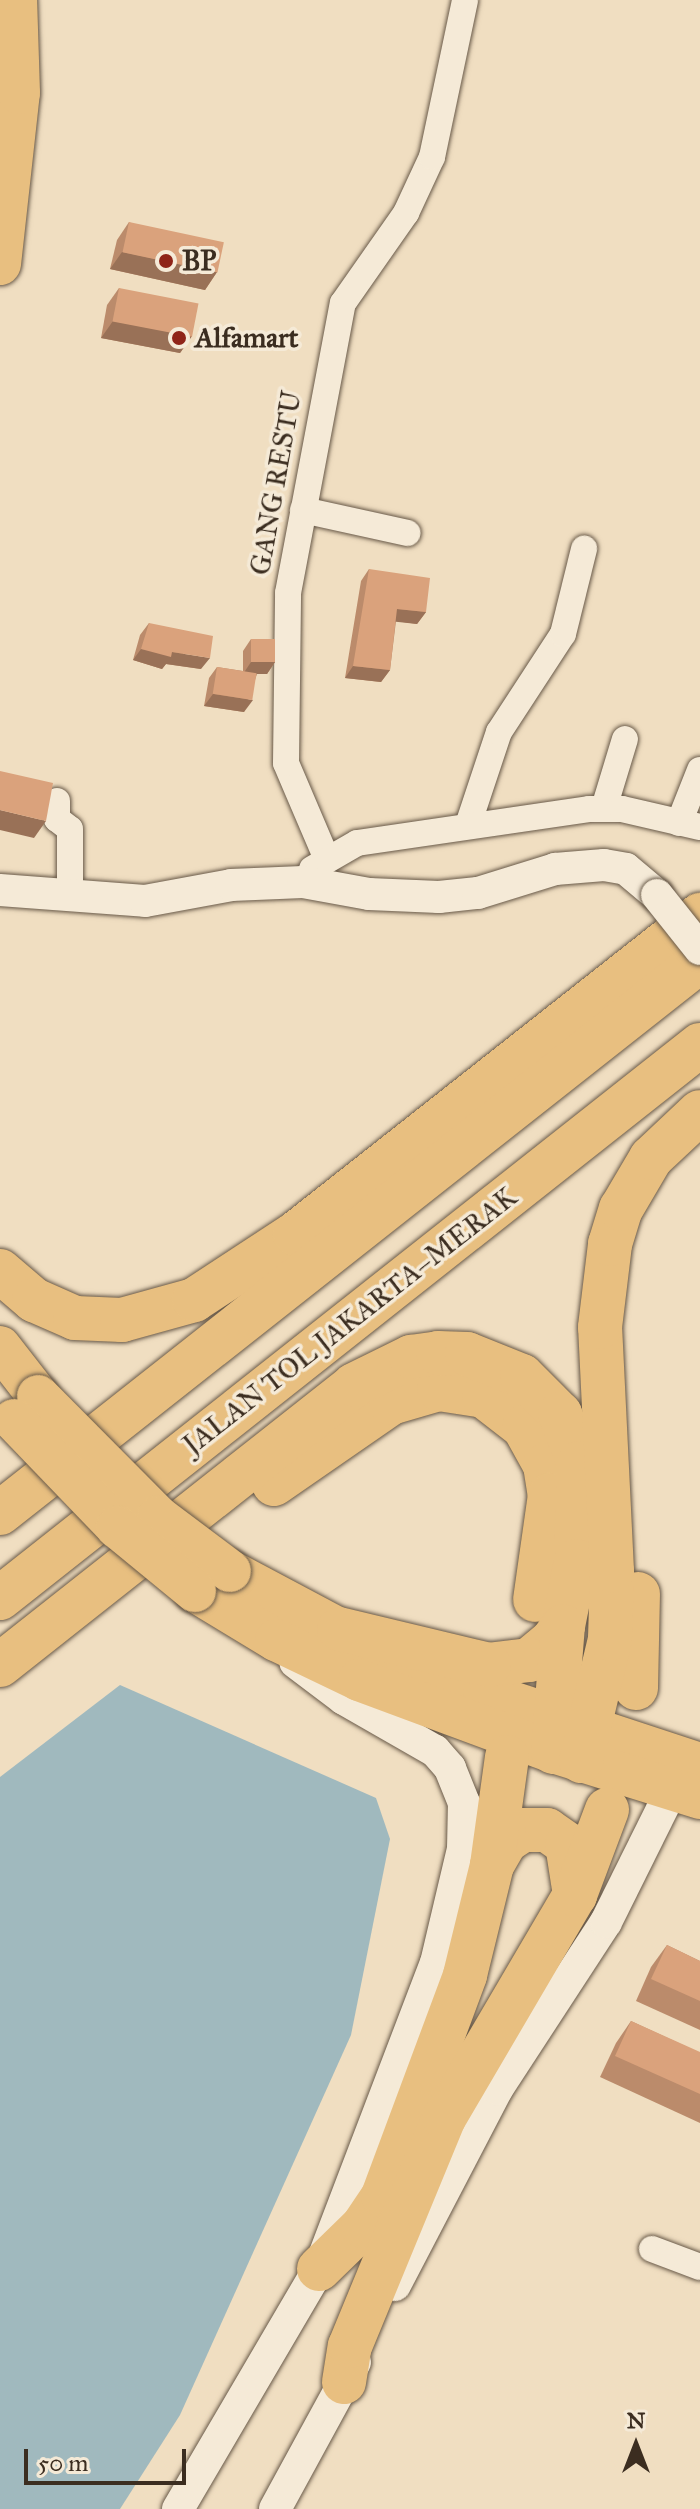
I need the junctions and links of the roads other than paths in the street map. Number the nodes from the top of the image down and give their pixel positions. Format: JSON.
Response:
{"nodes":[{"id":1,"x":16,"y":0,"type":"edge"},
{"id":2,"x":465,"y":0,"type":"edge"},
{"id":3,"x":0,"y":264,"type":"edge"},
{"id":4,"x":303,"y":510,"type":"junction"},
{"id":5,"x":408,"y":533,"type":"dead end"},
{"id":6,"x":584,"y":549,"type":"dead end"},
{"id":7,"x":625,"y":739,"type":"dead end"},
{"id":8,"x":700,"y":770,"type":"edge"},
{"id":9,"x":57,"y":801,"type":"dead end"},
{"id":10,"x":604,"y":808,"type":"junction"},
{"id":11,"x":468,"y":825,"type":"junction"},
{"id":12,"x":690,"y":825,"type":"edge"},
{"id":13,"x":326,"y":857,"type":"junction"},
{"id":14,"x":303,"y":882,"type":"junction"},
{"id":15,"x":0,"y":890,"type":"edge"},
{"id":16,"x":70,"y":897,"type":"junction"},
{"id":17,"x":700,"y":915,"type":"edge"},
{"id":18,"x":700,"y":950,"type":"edge"},
{"id":19,"x":700,"y":961,"type":"edge"},
{"id":20,"x":700,"y":1045,"type":"edge"},
{"id":21,"x":447,"y":1110,"type":"junction"},
{"id":22,"x":700,"y":1112,"type":"edge"},
{"id":23,"x":0,"y":1271,"type":"edge"},
{"id":24,"x":608,"y":1279,"type":"junction"},
{"id":25,"x":0,"y":1347,"type":"edge"},
{"id":26,"x":17,"y":1406,"type":"edge"},
{"id":27,"x":0,"y":1513,"type":"edge"},
{"id":28,"x":212,"y":1581,"type":"junction"},
{"id":29,"x":0,"y":1598,"type":"edge"},
{"id":30,"x":549,"y":1613,"type":"junction"},
{"id":31,"x":339,"y":1629,"type":"junction"},
{"id":32,"x":276,"y":1640,"type":"junction"},
{"id":33,"x":0,"y":1666,"type":"edge"},
{"id":34,"x":636,"y":1688,"type":"dead end"},
{"id":35,"x":570,"y":1740,"type":"junction"},
{"id":36,"x":507,"y":1757,"type":"dead end"},
{"id":37,"x":691,"y":1784,"type":"edge"},
{"id":38,"x":607,"y":1810,"type":"dead end"},
{"id":39,"x":492,"y":1865,"type":"junction"},
{"id":40,"x":575,"y":1895,"type":"junction"},
{"id":41,"x":652,"y":2249,"type":"dead end"},
{"id":42,"x":700,"y":2267,"type":"edge"},
{"id":43,"x":319,"y":2269,"type":"junction"},
{"id":44,"x":344,"y":2382,"type":"junction"},
{"id":45,"x":178,"y":2509,"type":"edge"},
{"id":46,"x":275,"y":2509,"type":"edge"}],
"edges":[{"from":1,"to":3,"type":"main road"},
{"from":2,"to":4,"type":"street","name":"GANG RESTU"},
{"from":4,"to":5,"type":"street"},
{"from":4,"to":13,"type":"street","name":"GANG RESTU"},
{"from":6,"to":11,"type":"street"},
{"from":7,"to":10,"type":"street"},
{"from":8,"to":12,"type":"street"},
{"from":9,"to":16,"type":"street"},
{"from":10,"to":11,"type":"street"},
{"from":10,"to":12,"type":"street"},
{"from":11,"to":13,"type":"street"},
{"from":13,"to":14,"type":"street"},
{"from":14,"to":16,"type":"street"},
{"from":14,"to":18,"type":"street","bridge":true},
{"from":15,"to":16,"type":"street"},
{"from":17,"to":21,"type":"highway"},
{"from":18,"to":21,"type":"highway"},
{"from":19,"to":27,"type":"highway"},
{"from":20,"to":29,"type":"highway","name":"JALAN TOL JAKARTA–MERAK"},
{"from":21,"to":23,"type":"highway"},
{"from":22,"to":24,"type":"highway"},
{"from":24,"to":34,"type":"highway"},
{"from":24,"to":35,"type":"highway"},
{"from":25,"to":26,"type":"main road"},
{"from":26,"to":28,"type":"main road","bridge":true},
{"from":28,"to":31,"type":"main road"},
{"from":28,"to":32,"type":"main road"},
{"from":30,"to":31,"type":"highway"},
{"from":30,"to":33,"type":"highway"},
{"from":30,"to":35,"type":"highway"},
{"from":31,"to":35,"type":"main road"},
{"from":32,"to":35,"type":"main road"},
{"from":32,"to":43,"type":"street"},
{"from":35,"to":37,"type":"main road"},
{"from":36,"to":39,"type":"highway"},
{"from":37,"to":44,"type":"street"},
{"from":38,"to":40,"type":"highway"},
{"from":39,"to":40,"type":"highway"},
{"from":39,"to":43,"type":"highway"},
{"from":40,"to":44,"type":"highway"},
{"from":41,"to":42,"type":"street"},
{"from":43,"to":45,"type":"street"},
{"from":44,"to":46,"type":"street"}]}
